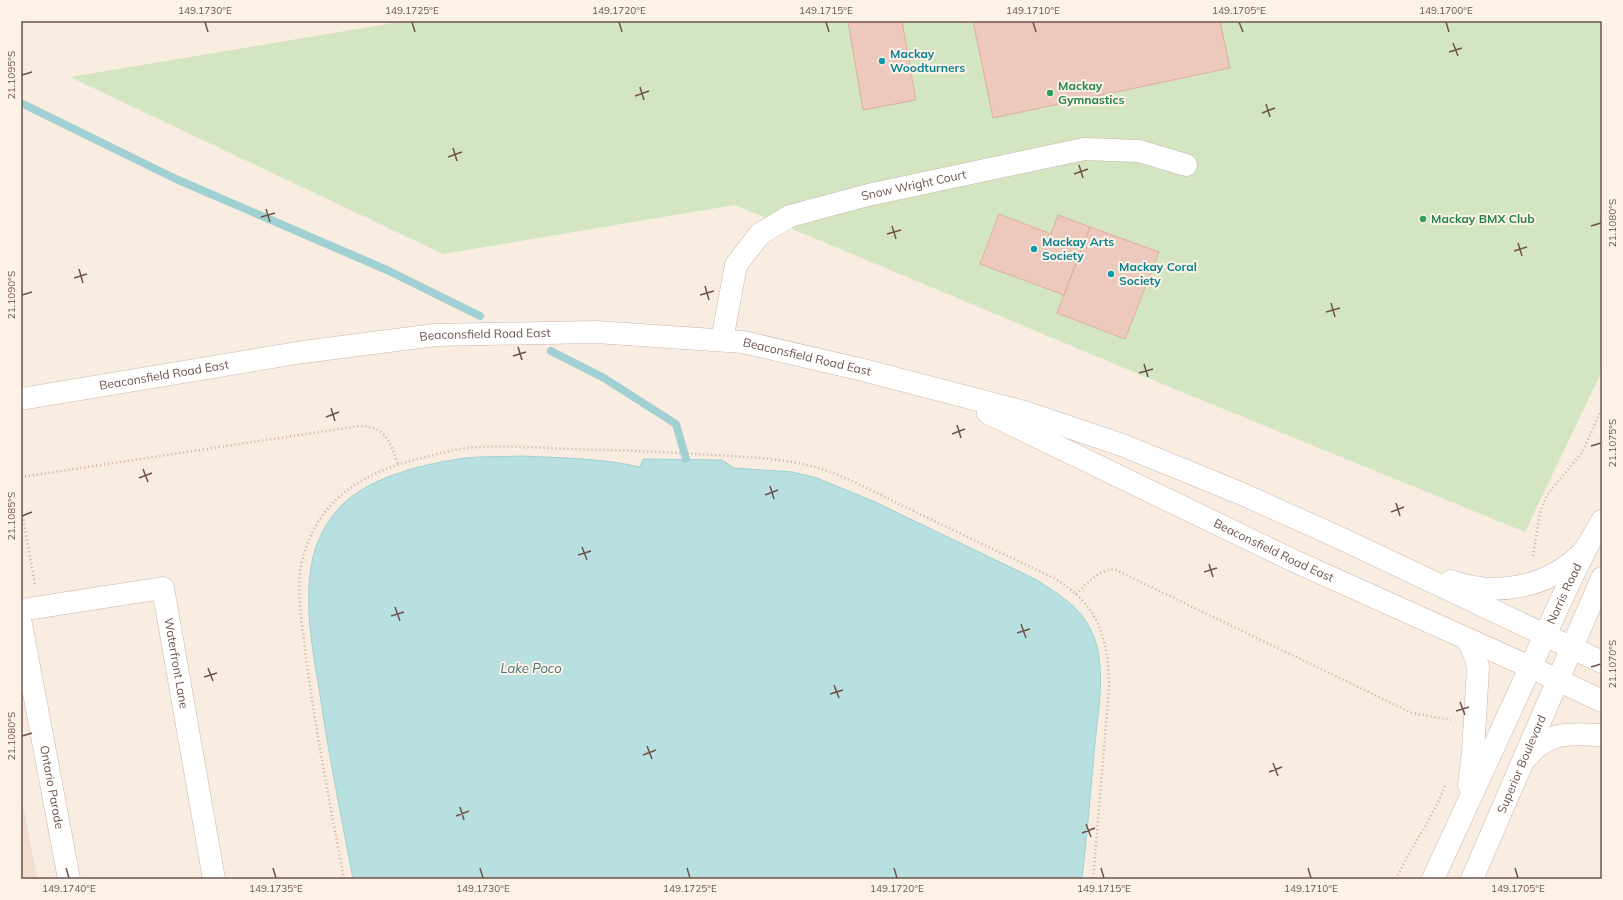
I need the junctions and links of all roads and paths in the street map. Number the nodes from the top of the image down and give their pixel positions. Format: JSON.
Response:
{"nodes":[{"id":1,"x":1186,"y":165,"type":"dead end"},
{"id":2,"x":722,"y":340,"type":"junction"},
{"id":3,"x":948,"y":393,"type":"junction"},
{"id":4,"x":21,"y":399,"type":"edge"},
{"id":5,"x":1602,"y":408,"type":"edge"},
{"id":6,"x":398,"y":464,"type":"junction"},
{"id":7,"x":21,"y":477,"type":"edge"},
{"id":8,"x":1602,"y":521,"type":"edge"},
{"id":9,"x":1340,"y":538,"type":"junction"},
{"id":10,"x":1586,"y":548,"type":"junction"},
{"id":11,"x":1602,"y":578,"type":"edge"},
{"id":12,"x":1529,"y":584,"type":"junction"},
{"id":13,"x":1076,"y":594,"type":"junction"},
{"id":14,"x":21,"y":610,"type":"edge"},
{"id":15,"x":21,"y":624,"type":"edge"},
{"id":16,"x":1545,"y":636,"type":"junction"},
{"id":17,"x":1466,"y":638,"type":"junction"},
{"id":18,"x":1570,"y":649,"type":"junction"},
{"id":19,"x":1602,"y":662,"type":"edge"},
{"id":20,"x":1530,"y":667,"type":"junction"},
{"id":21,"x":1557,"y":680,"type":"junction"},
{"id":22,"x":1602,"y":701,"type":"edge"},
{"id":23,"x":1458,"y":721,"type":"dead end"},
{"id":24,"x":1602,"y":735,"type":"edge"},
{"id":25,"x":1525,"y":760,"type":"junction"},
{"id":26,"x":1447,"y":779,"type":"dead end"},
{"id":27,"x":1464,"y":810,"type":"junction"},
{"id":28,"x":69,"y":879,"type":"edge"},
{"id":29,"x":214,"y":879,"type":"edge"},
{"id":30,"x":344,"y":879,"type":"edge"},
{"id":31,"x":1093,"y":879,"type":"edge"},
{"id":32,"x":1396,"y":879,"type":"edge"},
{"id":33,"x":1433,"y":879,"type":"edge"},
{"id":34,"x":1472,"y":879,"type":"edge"}],
"edges":[{"from":1,"to":2,"type":"street","name":"Snow Wright Court"},
{"from":2,"to":3,"type":"street","name":"Beaconsfield Road East"},
{"from":2,"to":4,"type":"street","name":"Beaconsfield Road East"},
{"from":3,"to":9,"type":"street","name":"Beaconsfield Road East"},
{"from":3,"to":17,"type":"street","name":"Beaconsfield Road East"},
{"from":5,"to":12,"type":"path"},
{"from":6,"to":7,"type":"path"},
{"from":6,"to":13,"type":"path"},
{"from":6,"to":30,"type":"path"},
{"from":8,"to":10,"type":"street","name":"Norris Road"},
{"from":9,"to":12,"type":"street"},
{"from":9,"to":16,"type":"street","name":"Beaconsfield Road East"},
{"from":10,"to":12,"type":"street"},
{"from":10,"to":16,"type":"street","name":"Norris Road"},
{"from":11,"to":18,"type":"street"},
{"from":13,"to":23,"type":"path"},
{"from":13,"to":31,"type":"path"},
{"from":14,"to":29,"type":"street","name":"Waterfront Lane"},
{"from":15,"to":28,"type":"street","name":"Ontario Parade"},
{"from":16,"to":18,"type":"street","name":"Beaconsfield Road East"},
{"from":16,"to":20,"type":"street","name":"Norris Road"},
{"from":17,"to":20,"type":"street","name":"Beaconsfield Road East"},
{"from":17,"to":27,"type":"street"},
{"from":18,"to":19,"type":"street","name":"Beaconsfield Road East"},
{"from":18,"to":21,"type":"street","name":"Superior Boulevard"},
{"from":20,"to":21,"type":"street","name":"Beaconsfield Road East"},
{"from":20,"to":27,"type":"street"},
{"from":21,"to":22,"type":"street","name":"Beaconsfield Road East"},
{"from":21,"to":25,"type":"street","name":"Superior Boulevard"},
{"from":24,"to":25,"type":"street"},
{"from":25,"to":34,"type":"street","name":"Superior Boulevard"},
{"from":26,"to":32,"type":"path"},
{"from":27,"to":33,"type":"street"}]}
